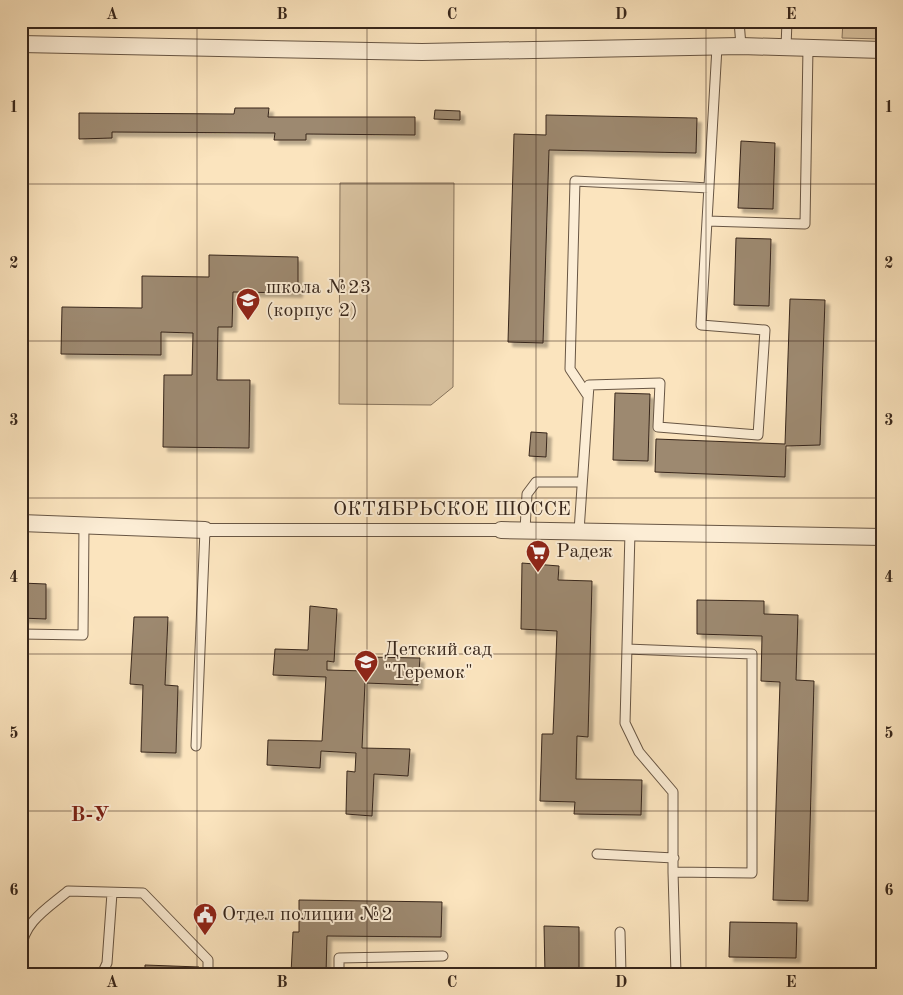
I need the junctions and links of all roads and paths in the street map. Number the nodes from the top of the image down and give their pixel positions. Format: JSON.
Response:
{"nodes":[{"id":1,"x":739,"y":21,"type":"edge"},
{"id":2,"x":786,"y":21,"type":"edge"},
{"id":3,"x":21,"y":44,"type":"edge"},
{"id":4,"x":741,"y":46,"type":"junction"},
{"id":5,"x":717,"y":47,"type":"junction"},
{"id":6,"x":786,"y":47,"type":"junction"},
{"id":7,"x":808,"y":48,"type":"junction"},
{"id":8,"x":882,"y":50,"type":"edge"},
{"id":9,"x":709,"y":188,"type":"junction"},
{"id":10,"x":707,"y":221,"type":"junction"},
{"id":11,"x":588,"y":396,"type":"junction"},
{"id":12,"x":582,"y":482,"type":"junction"},
{"id":13,"x":21,"y":523,"type":"edge"},
{"id":14,"x":84,"y":525,"type":"junction"},
{"id":15,"x":205,"y":530,"type":"junction"},
{"id":16,"x":501,"y":530,"type":"joint"},
{"id":17,"x":525,"y":530,"type":"junction"},
{"id":18,"x":579,"y":531,"type":"junction"},
{"id":19,"x":630,"y":532,"type":"junction"},
{"id":20,"x":882,"y":537,"type":"edge"},
{"id":21,"x":21,"y":634,"type":"edge"},
{"id":22,"x":627,"y":649,"type":"junction"},
{"id":23,"x":196,"y":746,"type":"dead end"},
{"id":24,"x":598,"y":854,"type":"dead end"},
{"id":25,"x":674,"y":858,"type":"junction"},
{"id":26,"x":674,"y":872,"type":"junction"},
{"id":27,"x":112,"y":893,"type":"junction"},
{"id":28,"x":882,"y":912,"type":"edge"},
{"id":29,"x":620,"y":932,"type":"dead end"},
{"id":30,"x":21,"y":950,"type":"edge"},
{"id":31,"x":443,"y":956,"type":"dead end"},
{"id":32,"x":102,"y":974,"type":"edge"},
{"id":33,"x":208,"y":974,"type":"edge"},
{"id":34,"x":339,"y":974,"type":"edge"},
{"id":35,"x":621,"y":974,"type":"edge"},
{"id":36,"x":676,"y":974,"type":"edge"},
{"id":37,"x":881,"y":974,"type":"edge"}],
"edges":[{"from":1,"to":4,"type":"lane"},
{"from":2,"to":6,"type":"lane"},
{"from":3,"to":5,"type":"street"},
{"from":4,"to":5,"type":"street"},
{"from":4,"to":6,"type":"street"},
{"from":5,"to":9,"type":"lane"},
{"from":6,"to":7,"type":"street"},
{"from":7,"to":8,"type":"street"},
{"from":7,"to":10,"type":"lane"},
{"from":9,"to":10,"type":"lane"},
{"from":9,"to":11,"type":"lane"},
{"from":10,"to":11,"type":"lane"},
{"from":11,"to":12,"type":"lane"},
{"from":12,"to":17,"type":"lane"},
{"from":12,"to":18,"type":"lane"},
{"from":13,"to":14,"type":"street","name":"ОКТЯБРЬСКОЕ ШОССЕ"},
{"from":14,"to":15,"type":"street","name":"ОКТЯБРЬСКОЕ ШОССЕ"},
{"from":14,"to":21,"type":"lane"},
{"from":15,"to":16,"type":"street","name":"ОКТЯБРЬСКОЕ ШОССЕ"},
{"from":15,"to":23,"type":"lane"},
{"from":16,"to":17,"type":"street","name":"ОКТЯБРЬСКОЕ ШОССЕ"},
{"from":17,"to":18,"type":"street","name":"ОКТЯБРЬСКОЕ ШОССЕ"},
{"from":18,"to":19,"type":"street","name":"ОКТЯБРЬСКОЕ ШОССЕ"},
{"from":19,"to":20,"type":"street","name":"ОКТЯБРЬСКОЕ ШОССЕ"},
{"from":19,"to":22,"type":"lane"},
{"from":22,"to":25,"type":"lane"},
{"from":22,"to":26,"type":"lane"},
{"from":24,"to":25,"type":"lane"},
{"from":25,"to":26,"type":"lane"},
{"from":26,"to":36,"type":"lane"},
{"from":27,"to":30,"type":"lane"},
{"from":27,"to":32,"type":"lane"},
{"from":27,"to":33,"type":"lane"},
{"from":28,"to":37,"type":"lane"},
{"from":29,"to":35,"type":"lane"},
{"from":31,"to":34,"type":"lane"}]}
